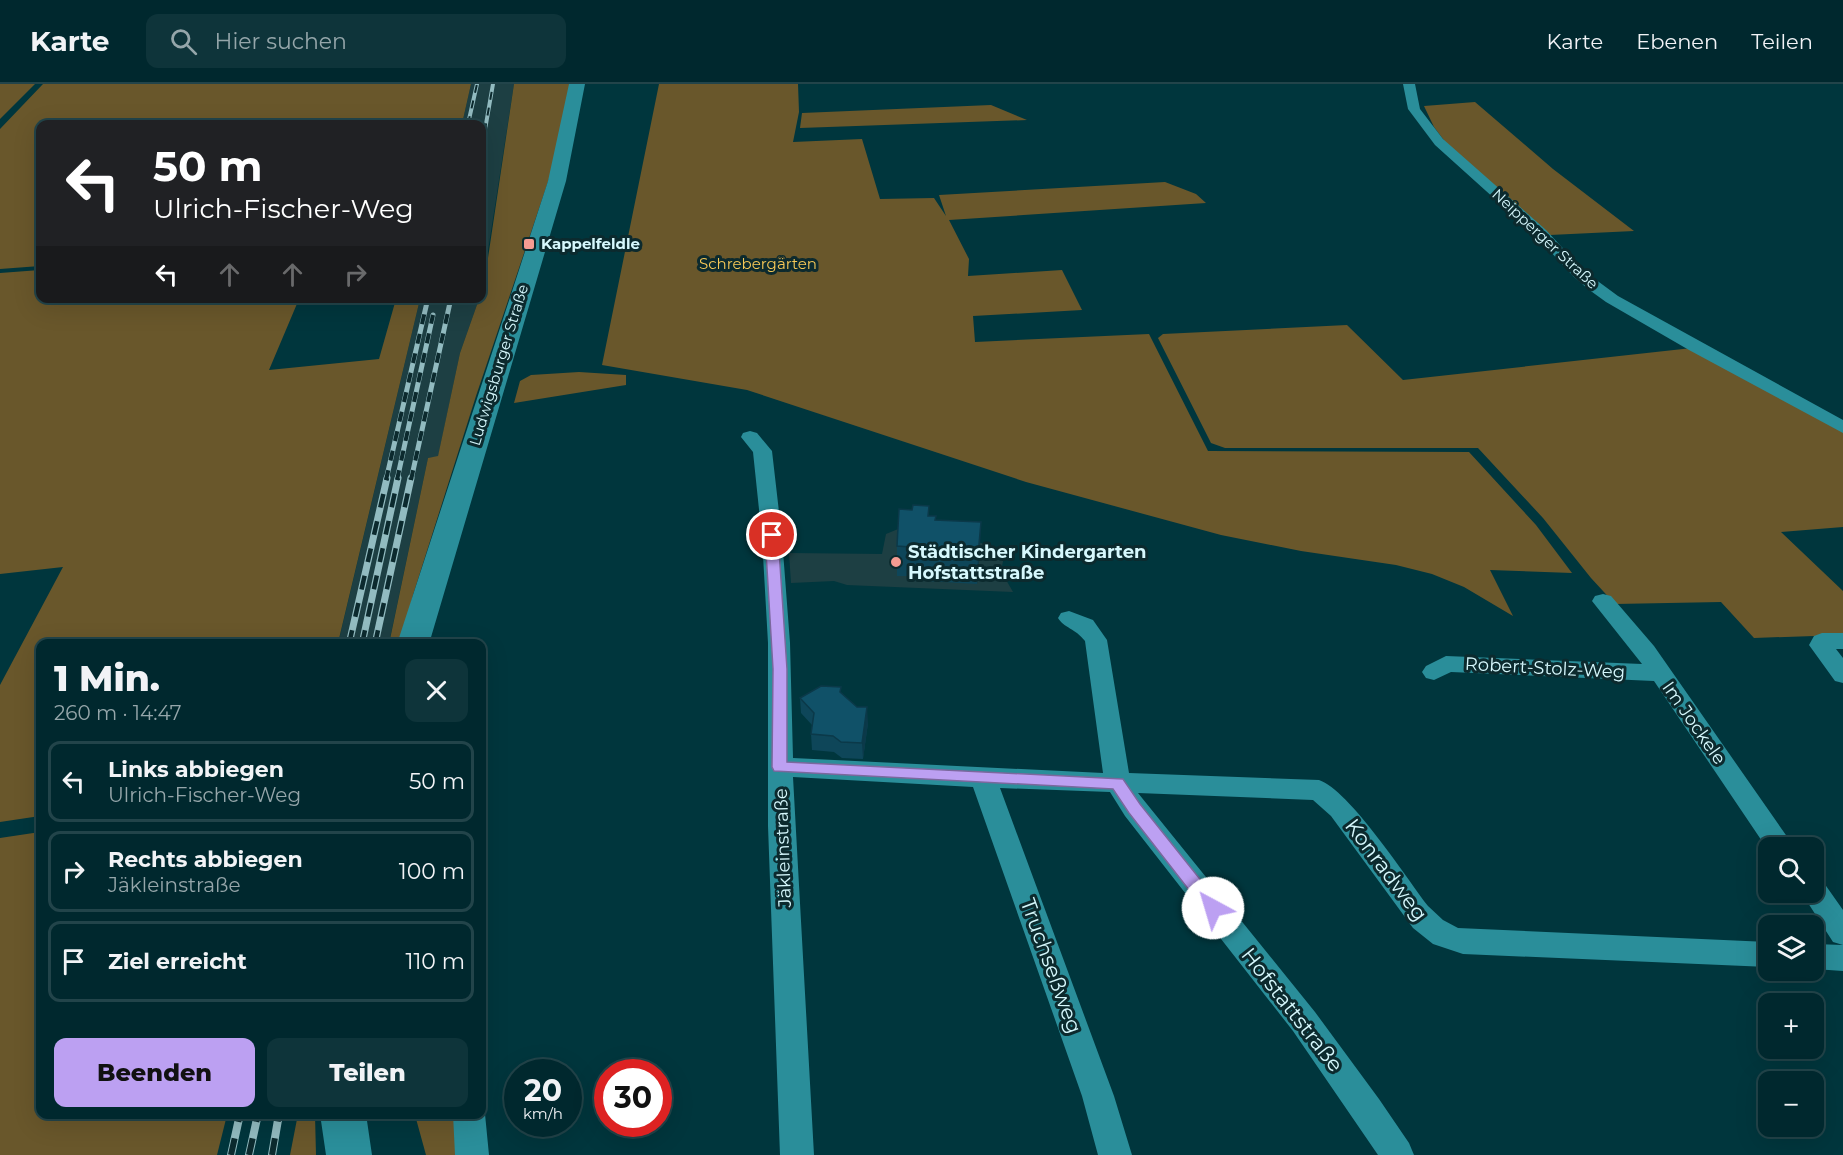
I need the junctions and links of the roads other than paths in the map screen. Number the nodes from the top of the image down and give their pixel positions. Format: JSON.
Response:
{"nodes":[{"id":1,"x":577,"y":84,"type":"edge"},
{"id":2,"x":1409,"y":84,"type":"edge"},
{"id":3,"x":1843,"y":427,"type":"edge"},
{"id":4,"x":750,"y":437,"type":"dead end"},
{"id":5,"x":1604,"y":601,"type":"dead end"},
{"id":6,"x":1069,"y":618,"type":"dead end"},
{"id":7,"x":415,"y":639,"type":"edge"},
{"id":8,"x":1843,"y":641,"type":"edge"},
{"id":9,"x":1434,"y":672,"type":"dead end"},
{"id":10,"x":1659,"y":674,"type":"junction"},
{"id":11,"x":1843,"y":675,"type":"edge"},
{"id":12,"x":779,"y":767,"type":"junction"},
{"id":13,"x":983,"y":778,"type":"junction"},
{"id":14,"x":1118,"y":783,"type":"junction"},
{"id":15,"x":1774,"y":837,"type":"edge"},
{"id":16,"x":1822,"y":903,"type":"edge"},
{"id":17,"x":1843,"y":933,"type":"edge"},
{"id":18,"x":1758,"y":955,"type":"edge"},
{"id":19,"x":1824,"y":957,"type":"edge"},
{"id":20,"x":1843,"y":958,"type":"edge"},
{"id":21,"x":344,"y":1119,"type":"edge"},
{"id":22,"x":469,"y":1119,"type":"edge"},
{"id":23,"x":349,"y":1155,"type":"edge"},
{"id":24,"x":472,"y":1155,"type":"edge"},
{"id":25,"x":797,"y":1155,"type":"edge"},
{"id":26,"x":1115,"y":1155,"type":"edge"},
{"id":27,"x":1397,"y":1155,"type":"edge"}],
"edges":[{"from":1,"to":7,"type":"main road","name":"Ludwigsburger Straße"},
{"from":2,"to":3,"type":"street","name":"Neipperger Straße"},
{"from":4,"to":12,"type":"street","name":"Jäkleinstraße"},
{"from":5,"to":10,"type":"street","name":"Im Jockele"},
{"from":6,"to":14,"type":"street","name":"Hofstattstraße"},
{"from":8,"to":11,"type":"street"},
{"from":9,"to":10,"type":"street","name":"Robert-Stolz-Weg"},
{"from":10,"to":15,"type":"street","name":"Im Jockele"},
{"from":12,"to":13,"type":"street","name":"Konradweg"},
{"from":12,"to":25,"type":"street","name":"Jäkleinstraße"},
{"from":13,"to":14,"type":"street","name":"Konradweg"},
{"from":13,"to":26,"type":"street","name":"Truchseßweg"},
{"from":14,"to":18,"type":"street","name":"Konradweg"},
{"from":14,"to":27,"type":"street","name":"Hofstattstraße"},
{"from":16,"to":17,"type":"street"},
{"from":19,"to":20,"type":"street"},
{"from":21,"to":23,"type":"main road"},
{"from":22,"to":24,"type":"street"}]}
